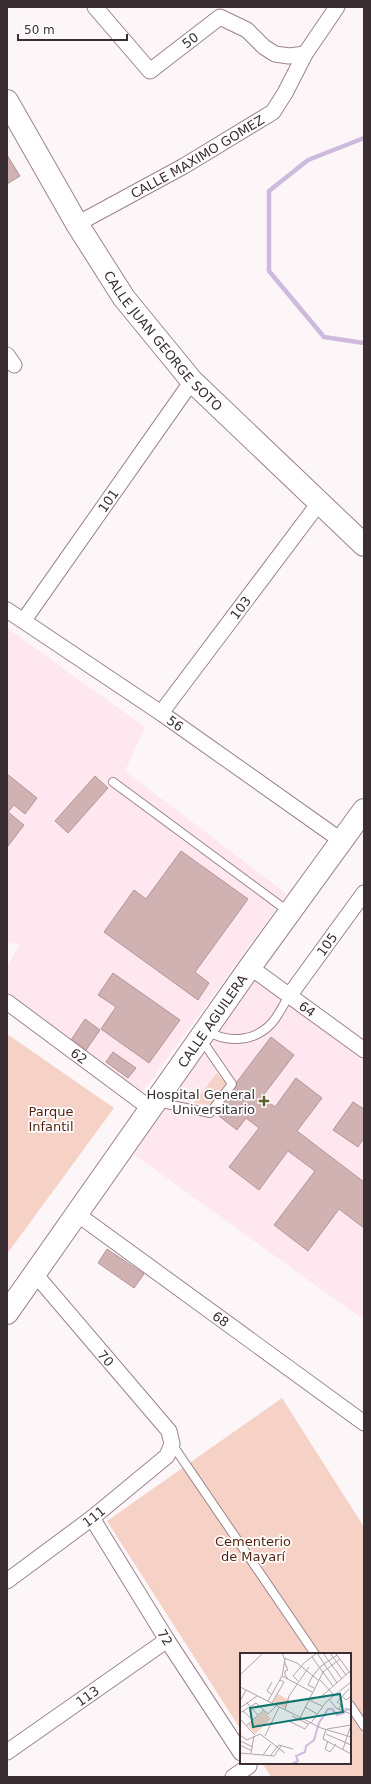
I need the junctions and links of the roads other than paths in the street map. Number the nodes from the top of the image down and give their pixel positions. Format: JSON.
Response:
{"nodes":[{"id":1,"x":95,"y":7,"type":"edge"},
{"id":2,"x":337,"y":7,"type":"edge"},
{"id":3,"x":305,"y":54,"type":"junction"},
{"id":4,"x":9,"y":110,"type":"edge"},
{"id":5,"x":77,"y":224,"type":"junction"},
{"id":6,"x":192,"y":382,"type":"junction"},
{"id":7,"x":319,"y":503,"type":"junction"},
{"id":8,"x":364,"y":545,"type":"edge"},
{"id":9,"x":7,"y":610,"type":"edge"},
{"id":10,"x":24,"y":620,"type":"junction"},
{"id":11,"x":161,"y":713,"type":"junction"},
{"id":12,"x":113,"y":782,"type":"dead end"},
{"id":13,"x":364,"y":810,"type":"edge"},
{"id":14,"x":342,"y":841,"type":"junction"},
{"id":15,"x":364,"y":894,"type":"edge"},
{"id":16,"x":290,"y":912,"type":"junction"},
{"id":17,"x":250,"y":967,"type":"junction"},
{"id":18,"x":289,"y":996,"type":"junction"},
{"id":19,"x":7,"y":1002,"type":"edge"},
{"id":20,"x":204,"y":1034,"type":"junction"},
{"id":21,"x":364,"y":1050,"type":"edge"},
{"id":22,"x":153,"y":1106,"type":"junction"},
{"id":23,"x":77,"y":1214,"type":"junction"},
{"id":24,"x":35,"y":1274,"type":"junction"},
{"id":25,"x":7,"y":1312,"type":"edge"},
{"id":26,"x":364,"y":1423,"type":"edge"},
{"id":27,"x":172,"y":1444,"type":"junction"},
{"id":28,"x":92,"y":1518,"type":"junction"},
{"id":29,"x":7,"y":1581,"type":"edge"},
{"id":30,"x":167,"y":1640,"type":"junction"},
{"id":31,"x":314,"y":1653,"type":"edge"},
{"id":32,"x":351,"y":1706,"type":"edge"},
{"id":33,"x":364,"y":1726,"type":"edge"},
{"id":34,"x":240,"y":1751,"type":"edge"},
{"id":35,"x":7,"y":1752,"type":"edge"},
{"id":36,"x":249,"y":1765,"type":"edge"},
{"id":37,"x":233,"y":1777,"type":"edge"}],
"edges":[{"from":1,"to":3,"type":"street","name":"50"},
{"from":2,"to":3,"type":"street","name":"CALLE MAXIMO GOMEZ"},
{"from":3,"to":5,"type":"street","name":"CALLE MAXIMO GOMEZ"},
{"from":4,"to":5,"type":"main road","name":"CALLE JUAN GEORGE SOTO"},
{"from":5,"to":6,"type":"main road","name":"CALLE JUAN GEORGE SOTO"},
{"from":6,"to":7,"type":"main road","name":"CALLE JUAN GEORGE SOTO"},
{"from":6,"to":10,"type":"street","name":"101"},
{"from":7,"to":8,"type":"main road","name":"CALLE JUAN GEORGE SOTO"},
{"from":7,"to":11,"type":"street","name":"103"},
{"from":9,"to":10,"type":"street","name":"56"},
{"from":10,"to":11,"type":"street","name":"56"},
{"from":11,"to":14,"type":"street","name":"56"},
{"from":12,"to":16,"type":"lane"},
{"from":13,"to":14,"type":"main road","name":"CALLE AGUILERA"},
{"from":14,"to":16,"type":"main road","name":"CALLE AGUILERA"},
{"from":15,"to":18,"type":"street","name":"105"},
{"from":16,"to":17,"type":"main road","name":"CALLE AGUILERA"},
{"from":17,"to":18,"type":"street","name":"64"},
{"from":17,"to":20,"type":"main road","name":"CALLE AGUILERA"},
{"from":18,"to":20,"type":"lane"},
{"from":18,"to":21,"type":"street","name":"64"},
{"from":19,"to":22,"type":"street","name":"62"},
{"from":20,"to":22,"type":"main road","name":"CALLE AGUILERA"},
{"from":20,"to":22,"type":"lane"},
{"from":22,"to":23,"type":"main road","name":"CALLE AGUILERA"},
{"from":23,"to":24,"type":"main road","name":"CALLE AGUILERA"},
{"from":23,"to":26,"type":"street","name":"68"},
{"from":24,"to":25,"type":"main road","name":"CALLE AGUILERA"},
{"from":24,"to":27,"type":"street","name":"70"},
{"from":27,"to":28,"type":"street","name":"111"},
{"from":27,"to":31,"type":"lane"},
{"from":28,"to":29,"type":"street","name":"111"},
{"from":28,"to":30,"type":"street","name":"72"},
{"from":30,"to":34,"type":"street","name":"72"},
{"from":30,"to":35,"type":"street","name":"113"},
{"from":32,"to":33,"type":"lane"},
{"from":36,"to":37,"type":"street"}]}
